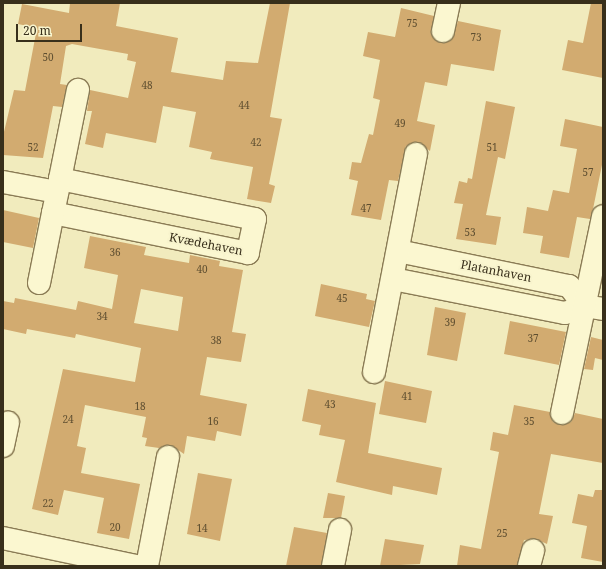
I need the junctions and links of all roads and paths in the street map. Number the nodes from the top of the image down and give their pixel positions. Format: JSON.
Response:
{"nodes":[{"id":1,"x":449,"y":3,"type":"edge"},
{"id":2,"x":443,"y":31,"type":"dead end"},
{"id":3,"x":78,"y":90,"type":"dead end"},
{"id":4,"x":416,"y":154,"type":"dead end"},
{"id":5,"x":3,"y":182,"type":"edge"},
{"id":6,"x":57,"y":194,"type":"junction"},
{"id":7,"x":603,"y":216,"type":"edge"},
{"id":8,"x":398,"y":251,"type":"junction"},
{"id":9,"x":393,"y":279,"type":"junction"},
{"id":10,"x":40,"y":283,"type":"dead end"},
{"id":11,"x":594,"y":308,"type":"edge"},
{"id":12,"x":374,"y":372,"type":"dead end"},
{"id":13,"x":562,"y":413,"type":"dead end"},
{"id":14,"x":8,"y":423,"type":"dead end"},
{"id":15,"x":3,"y":446,"type":"edge"},
{"id":16,"x":168,"y":457,"type":"dead end"},
{"id":17,"x":340,"y":530,"type":"dead end"},
{"id":18,"x":3,"y":538,"type":"edge"},
{"id":19,"x":136,"y":566,"type":"edge"},
{"id":20,"x":147,"y":566,"type":"edge"},
{"id":21,"x":333,"y":566,"type":"edge"}],
"edges":[{"from":1,"to":2,"type":"street"},
{"from":3,"to":6,"type":"street"},
{"from":4,"to":8,"type":"street"},
{"from":5,"to":6,"type":"street","name":"Kvædehaven"},
{"from":6,"to":6,"type":"street","name":"Kvædehaven"},
{"from":6,"to":10,"type":"street"},
{"from":7,"to":11,"type":"street"},
{"from":8,"to":9,"type":"street"},
{"from":8,"to":11,"type":"street","name":"Platanhaven"},
{"from":9,"to":11,"type":"street"},
{"from":9,"to":12,"type":"street"},
{"from":11,"to":13,"type":"street"},
{"from":14,"to":15,"type":"street"},
{"from":16,"to":20,"type":"street"},
{"from":17,"to":21,"type":"street"},
{"from":18,"to":19,"type":"street"}]}
